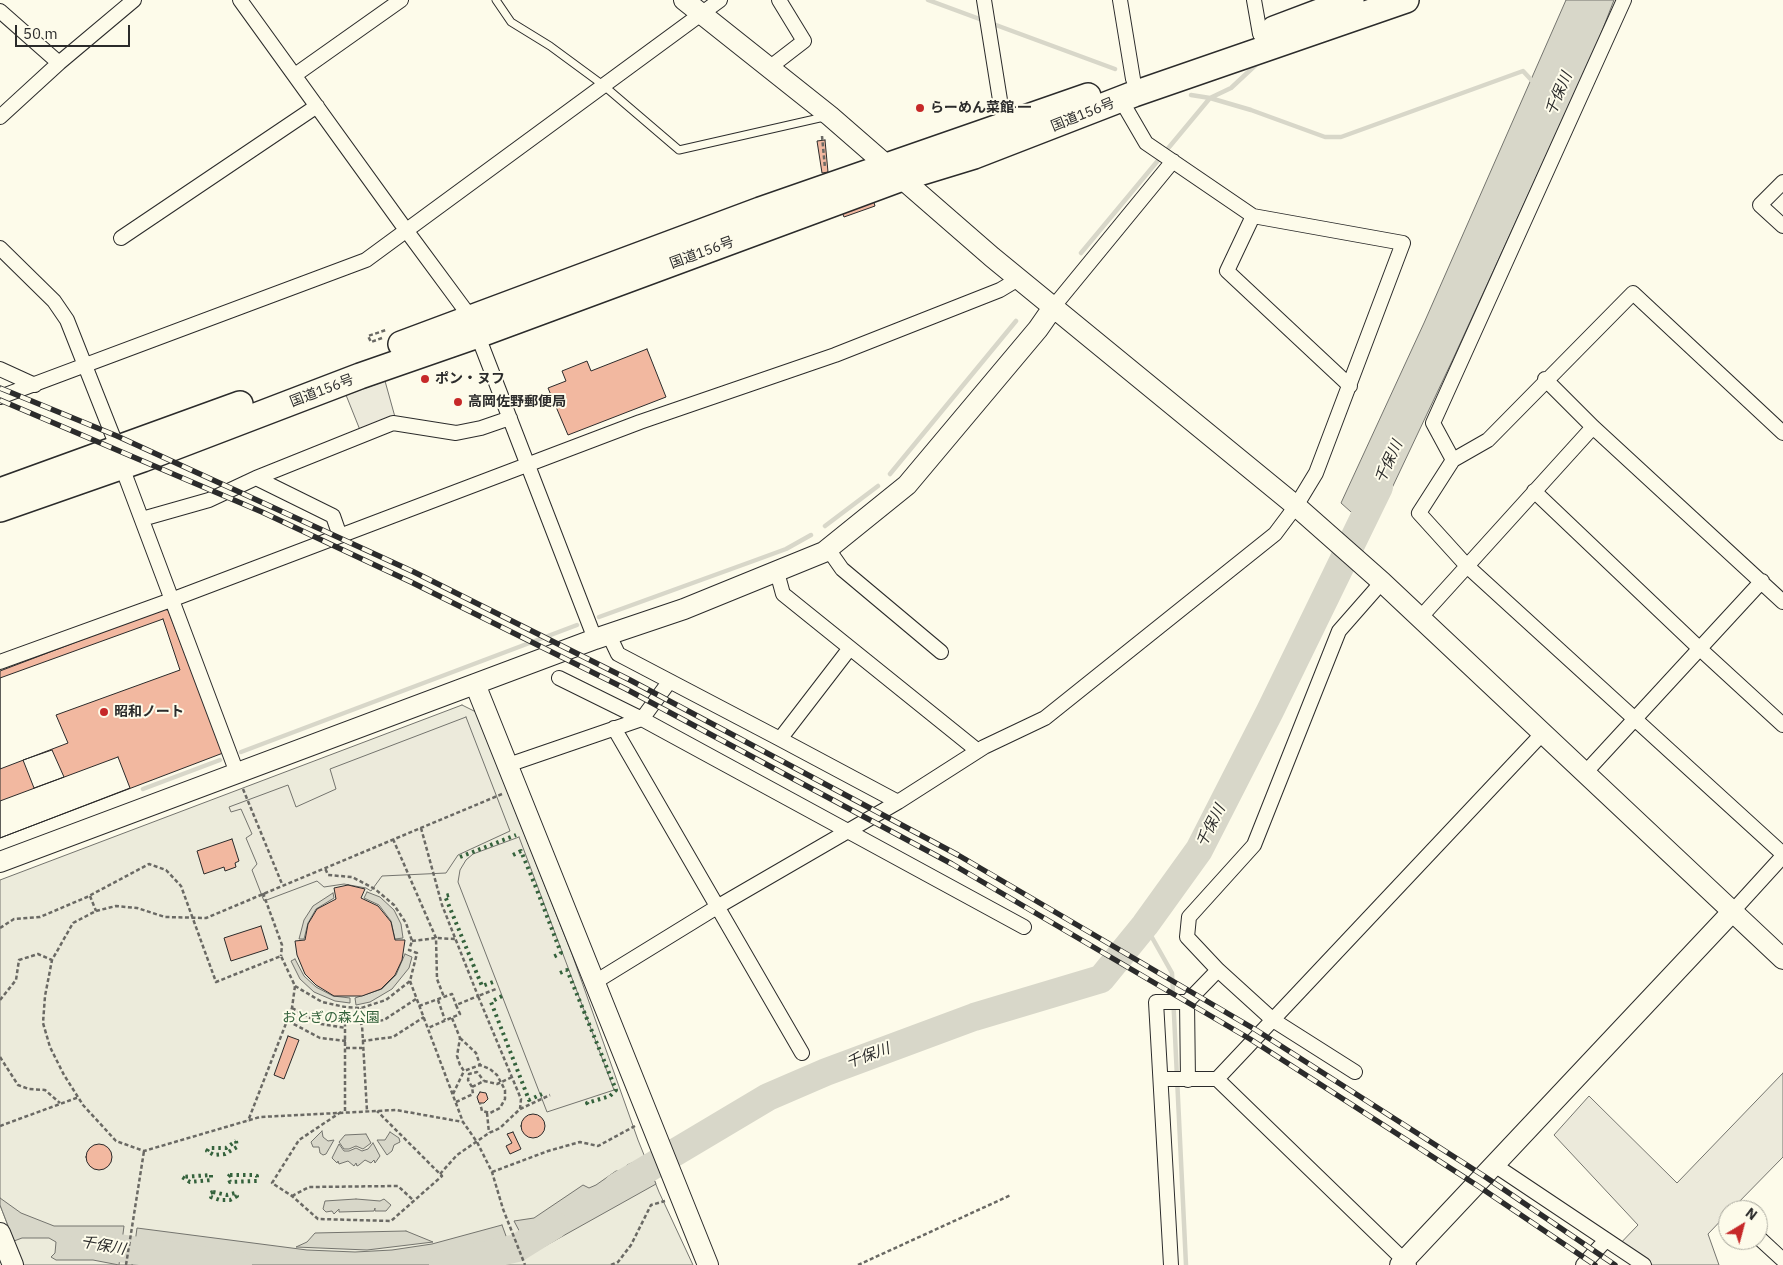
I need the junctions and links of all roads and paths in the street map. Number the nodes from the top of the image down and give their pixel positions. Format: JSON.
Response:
{"nodes":[{"id":1,"x":134,"y":0,"type":"edge"},
{"id":2,"x":240,"y":0,"type":"edge"},
{"id":3,"x":401,"y":0,"type":"edge"},
{"id":4,"x":496,"y":0,"type":"edge"},
{"id":5,"x":684,"y":0,"type":"edge"},
{"id":6,"x":720,"y":0,"type":"edge"},
{"id":7,"x":780,"y":0,"type":"edge"},
{"id":8,"x":984,"y":0,"type":"edge"},
{"id":9,"x":1120,"y":0,"type":"edge"},
{"id":10,"x":1254,"y":0,"type":"edge"},
{"id":11,"x":1406,"y":0,"type":"edge"},
{"id":12,"x":1624,"y":0,"type":"edge"},
{"id":13,"x":1340,"y":2,"type":"edge"},
{"id":14,"x":0,"y":11,"type":"edge"},
{"id":15,"x":701,"y":14,"type":"junction"},
{"id":16,"x":1260,"y":34,"type":"junction"},
{"id":17,"x":59,"y":63,"type":"junction"},
{"id":18,"x":769,"y":68,"type":"junction"},
{"id":19,"x":295,"y":75,"type":"junction"},
{"id":20,"x":603,"y":85,"type":"junction"},
{"id":21,"x":1127,"y":90,"type":"junction"},
{"id":22,"x":317,"y":106,"type":"junction"},
{"id":23,"x":830,"y":116,"type":"junction"},
{"id":24,"x":0,"y":117,"type":"edge"},
{"id":25,"x":1004,"y":125,"type":"junction"},
{"id":26,"x":822,"y":136,"type":"dead end"},
{"id":27,"x":1174,"y":161,"type":"junction"},
{"id":28,"x":895,"y":172,"type":"junction"},
{"id":29,"x":826,"y":174,"type":"dead end"},
{"id":30,"x":1783,"y":182,"type":"edge"},
{"id":31,"x":1253,"y":216,"type":"junction"},
{"id":32,"x":1783,"y":226,"type":"edge"},
{"id":33,"x":406,"y":230,"type":"junction"},
{"id":34,"x":122,"y":238,"type":"dead end"},
{"id":35,"x":0,"y":248,"type":"edge"},
{"id":36,"x":1020,"y":278,"type":"junction"},
{"id":37,"x":1054,"y":306,"type":"junction"},
{"id":38,"x":475,"y":327,"type":"junction"},
{"id":39,"x":84,"y":367,"type":"junction"},
{"id":40,"x":0,"y":369,"type":"edge"},
{"id":41,"x":1546,"y":379,"type":"junction"},
{"id":42,"x":35,"y":384,"type":"junction"},
{"id":43,"x":1350,"y":386,"type":"junction"},
{"id":44,"x":0,"y":397,"type":"edge"},
{"id":45,"x":510,"y":418,"type":"junction"},
{"id":46,"x":1593,"y":427,"type":"junction"},
{"id":47,"x":1783,"y":433,"type":"edge"},
{"id":48,"x":120,"y":458,"type":"junction"},
{"id":49,"x":1453,"y":460,"type":"junction"},
{"id":50,"x":527,"y":464,"type":"junction"},
{"id":51,"x":256,"y":478,"type":"junction"},
{"id":52,"x":0,"y":491,"type":"edge"},
{"id":53,"x":1534,"y":491,"type":"junction"},
{"id":54,"x":1296,"y":506,"type":"junction"},
{"id":55,"x":0,"y":509,"type":"edge"},
{"id":56,"x":142,"y":518,"type":"junction"},
{"id":57,"x":340,"y":536,"type":"junction"},
{"id":58,"x":828,"y":548,"type":"junction"},
{"id":59,"x":1466,"y":566,"type":"junction"},
{"id":60,"x":777,"y":572,"type":"junction"},
{"id":61,"x":1374,"y":576,"type":"junction"},
{"id":62,"x":1762,"y":581,"type":"junction"},
{"id":63,"x":171,"y":600,"type":"junction"},
{"id":64,"x":1783,"y":602,"type":"edge"},
{"id":65,"x":1420,"y":618,"type":"junction"},
{"id":66,"x":602,"y":637,"type":"junction"},
{"id":67,"x":850,"y":648,"type":"junction"},
{"id":68,"x":1699,"y":648,"type":"junction"},
{"id":69,"x":941,"y":652,"type":"dead end"},
{"id":70,"x":0,"y":662,"type":"edge"},
{"id":71,"x":559,"y":678,"type":"dead end"},
{"id":72,"x":669,"y":682,"type":"junction"},
{"id":73,"x":475,"y":684,"type":"junction"},
{"id":74,"x":642,"y":719,"type":"junction"},
{"id":75,"x":1635,"y":719,"type":"junction"},
{"id":76,"x":1783,"y":724,"type":"edge"},
{"id":77,"x":614,"y":728,"type":"junction"},
{"id":78,"x":1542,"y":734,"type":"junction"},
{"id":79,"x":780,"y":739,"type":"junction"},
{"id":80,"x":978,"y":751,"type":"junction"},
{"id":81,"x":508,"y":765,"type":"junction"},
{"id":82,"x":237,"y":773,"type":"junction"},
{"id":83,"x":1584,"y":774,"type":"junction"},
{"id":84,"x":517,"y":788,"type":"junction"},
{"id":85,"x":898,"y":802,"type":"junction"},
{"id":86,"x":421,"y":828,"type":"junction"},
{"id":87,"x":850,"y":830,"type":"junction"},
{"id":88,"x":393,"y":839,"type":"junction"},
{"id":89,"x":1783,"y":855,"type":"edge"},
{"id":90,"x":0,"y":862,"type":"edge"},
{"id":91,"x":326,"y":868,"type":"junction"},
{"id":92,"x":282,"y":884,"type":"junction"},
{"id":93,"x":264,"y":893,"type":"junction"},
{"id":94,"x":90,"y":895,"type":"junction"},
{"id":95,"x":717,"y":907,"type":"junction"},
{"id":96,"x":96,"y":911,"type":"junction"},
{"id":97,"x":1732,"y":912,"type":"junction"},
{"id":98,"x":191,"y":918,"type":"junction"},
{"id":99,"x":0,"y":928,"type":"edge"},
{"id":100,"x":1024,"y":928,"type":"dead end"},
{"id":101,"x":436,"y":938,"type":"junction"},
{"id":102,"x":455,"y":939,"type":"junction"},
{"id":103,"x":412,"y":941,"type":"junction"},
{"id":104,"x":281,"y":956,"type":"junction"},
{"id":105,"x":1783,"y":959,"type":"edge"},
{"id":106,"x":52,"y":960,"type":"junction"},
{"id":107,"x":1218,"y":970,"type":"junction"},
{"id":108,"x":410,"y":981,"type":"junction"},
{"id":109,"x":595,"y":982,"type":"junction"},
{"id":110,"x":295,"y":986,"type":"junction"},
{"id":111,"x":496,"y":989,"type":"dead end"},
{"id":112,"x":478,"y":996,"type":"junction"},
{"id":113,"x":444,"y":998,"type":"junction"},
{"id":114,"x":416,"y":999,"type":"junction"},
{"id":115,"x":0,"y":1000,"type":"edge"},
{"id":116,"x":438,"y":1000,"type":"junction"},
{"id":117,"x":1187,"y":1002,"type":"junction"},
{"id":118,"x":456,"y":1005,"type":"junction"},
{"id":119,"x":419,"y":1006,"type":"junction"},
{"id":120,"x":346,"y":1007,"type":"junction"},
{"id":121,"x":292,"y":1008,"type":"junction"},
{"id":122,"x":359,"y":1008,"type":"junction"},
{"id":123,"x":424,"y":1017,"type":"junction"},
{"id":124,"x":452,"y":1018,"type":"junction"},
{"id":125,"x":445,"y":1020,"type":"junction"},
{"id":126,"x":1273,"y":1020,"type":"junction"},
{"id":127,"x":288,"y":1021,"type":"junction"},
{"id":128,"x":360,"y":1024,"type":"junction"},
{"id":129,"x":346,"y":1028,"type":"junction"},
{"id":130,"x":428,"y":1028,"type":"junction"},
{"id":131,"x":460,"y":1038,"type":"junction"},
{"id":132,"x":346,"y":1041,"type":"junction"},
{"id":133,"x":362,"y":1041,"type":"junction"},
{"id":134,"x":348,"y":1048,"type":"junction"},
{"id":135,"x":360,"y":1048,"type":"junction"},
{"id":136,"x":802,"y":1054,"type":"dead end"},
{"id":137,"x":0,"y":1057,"type":"edge"},
{"id":138,"x":480,"y":1065,"type":"junction"},
{"id":139,"x":472,"y":1068,"type":"junction"},
{"id":140,"x":464,"y":1071,"type":"junction"},
{"id":141,"x":477,"y":1072,"type":"junction"},
{"id":142,"x":1355,"y":1072,"type":"dead end"},
{"id":143,"x":469,"y":1074,"type":"junction"},
{"id":144,"x":512,"y":1078,"type":"junction"},
{"id":145,"x":1162,"y":1078,"type":"junction"},
{"id":146,"x":1188,"y":1080,"type":"junction"},
{"id":147,"x":1217,"y":1080,"type":"junction"},
{"id":148,"x":484,"y":1081,"type":"junction"},
{"id":149,"x":502,"y":1082,"type":"junction"},
{"id":150,"x":472,"y":1088,"type":"junction"},
{"id":151,"x":453,"y":1094,"type":"junction"},
{"id":152,"x":550,"y":1095,"type":"dead end"},
{"id":153,"x":79,"y":1097,"type":"junction"},
{"id":154,"x":456,"y":1102,"type":"junction"},
{"id":155,"x":61,"y":1103,"type":"junction"},
{"id":156,"x":480,"y":1103,"type":"dead end"},
{"id":157,"x":520,"y":1109,"type":"junction"},
{"id":158,"x":377,"y":1110,"type":"junction"},
{"id":159,"x":343,"y":1111,"type":"junction"},
{"id":160,"x":367,"y":1111,"type":"junction"},
{"id":161,"x":487,"y":1114,"type":"junction"},
{"id":162,"x":248,"y":1121,"type":"junction"},
{"id":163,"x":463,"y":1122,"type":"junction"},
{"id":164,"x":652,"y":1125,"type":"junction"},
{"id":165,"x":0,"y":1126,"type":"edge"},
{"id":166,"x":489,"y":1133,"type":"junction"},
{"id":167,"x":477,"y":1142,"type":"junction"},
{"id":168,"x":144,"y":1151,"type":"junction"},
{"id":169,"x":1493,"y":1164,"type":"junction"},
{"id":170,"x":492,"y":1172,"type":"junction"},
{"id":171,"x":440,"y":1174,"type":"junction"},
{"id":172,"x":678,"y":1189,"type":"junction"},
{"id":173,"x":1011,"y":1195,"type":"dead end"},
{"id":174,"x":292,"y":1196,"type":"junction"},
{"id":175,"x":414,"y":1201,"type":"junction"},
{"id":176,"x":0,"y":1233,"type":"edge"},
{"id":177,"x":1606,"y":1240,"type":"junction"},
{"id":178,"x":1768,"y":1246,"type":"edge"},
{"id":179,"x":1783,"y":1260,"type":"edge"},
{"id":180,"x":1404,"y":1263,"type":"edge"},
{"id":181,"x":13,"y":1265,"type":"edge"},
{"id":182,"x":126,"y":1265,"type":"edge"},
{"id":183,"x":525,"y":1265,"type":"edge"},
{"id":184,"x":611,"y":1265,"type":"edge"},
{"id":185,"x":708,"y":1265,"type":"edge"},
{"id":186,"x":858,"y":1265,"type":"edge"},
{"id":187,"x":1171,"y":1265,"type":"edge"},
{"id":188,"x":1583,"y":1265,"type":"edge"},
{"id":189,"x":1644,"y":1265,"type":"edge"}],
"edges":[{"from":1,"to":17,"type":"street"},
{"from":2,"to":19,"type":"street"},
{"from":3,"to":19,"type":"street"},
{"from":4,"to":20,"type":"lane"},
{"from":5,"to":15,"type":"street"},
{"from":6,"to":15,"type":"street"},
{"from":7,"to":18,"type":"street"},
{"from":8,"to":25,"type":"street"},
{"from":9,"to":21,"type":"street"},
{"from":10,"to":16,"type":"street"},
{"from":11,"to":21,"type":"highway","name":"国道156号"},
{"from":12,"to":49,"type":"street"},
{"from":13,"to":16,"type":"highway","name":"国道156号"},
{"from":14,"to":17,"type":"street"},
{"from":15,"to":18,"type":"street"},
{"from":15,"to":20,"type":"street"},
{"from":16,"to":21,"type":"highway","name":"国道156号"},
{"from":17,"to":24,"type":"street"},
{"from":18,"to":23,"type":"street"},
{"from":19,"to":22,"type":"street"},
{"from":20,"to":23,"type":"lane"},
{"from":20,"to":33,"type":"street"},
{"from":21,"to":25,"type":"highway","name":"国道156号"},
{"from":21,"to":27,"type":"street"},
{"from":21,"to":28,"type":"highway","name":"国道156号"},
{"from":22,"to":33,"type":"street"},
{"from":22,"to":34,"type":"street"},
{"from":23,"to":28,"type":"street"},
{"from":25,"to":28,"type":"highway","name":"国道156号"},
{"from":26,"to":29,"type":"path"},
{"from":27,"to":31,"type":"street"},
{"from":27,"to":37,"type":"street"},
{"from":28,"to":36,"type":"street"},
{"from":28,"to":38,"type":"highway","name":"国道156号"},
{"from":30,"to":32,"type":"street"},
{"from":31,"to":43,"type":"street"},
{"from":31,"to":43,"type":"street"},
{"from":33,"to":38,"type":"street"},
{"from":33,"to":39,"type":"street"},
{"from":35,"to":39,"type":"street"},
{"from":36,"to":37,"type":"street"},
{"from":36,"to":50,"type":"street"},
{"from":37,"to":54,"type":"street"},
{"from":37,"to":58,"type":"street"},
{"from":38,"to":45,"type":"street"},
{"from":38,"to":48,"type":"highway","name":"国道156号"},
{"from":38,"to":48,"type":"highway","name":"国道156号"},
{"from":39,"to":42,"type":"street"},
{"from":39,"to":48,"type":"street"},
{"from":40,"to":42,"type":"street"},
{"from":41,"to":46,"type":"street"},
{"from":41,"to":47,"type":"street"},
{"from":41,"to":49,"type":"street"},
{"from":42,"to":44,"type":"street"},
{"from":43,"to":54,"type":"street"},
{"from":45,"to":50,"type":"street"},
{"from":45,"to":51,"type":"street"},
{"from":46,"to":53,"type":"street"},
{"from":46,"to":62,"type":"street"},
{"from":48,"to":52,"type":"highway","name":"国道156号"},
{"from":48,"to":55,"type":"highway","name":"国道156号"},
{"from":48,"to":56,"type":"street"},
{"from":49,"to":59,"type":"street"},
{"from":50,"to":57,"type":"street"},
{"from":50,"to":66,"type":"street"},
{"from":51,"to":56,"type":"street"},
{"from":51,"to":57,"type":"street"},
{"from":53,"to":59,"type":"street"},
{"from":53,"to":68,"type":"street"},
{"from":54,"to":61,"type":"street"},
{"from":54,"to":80,"type":"street"},
{"from":56,"to":63,"type":"street"},
{"from":57,"to":63,"type":"street"},
{"from":58,"to":60,"type":"street"},
{"from":58,"to":69,"type":"street"},
{"from":59,"to":65,"type":"street"},
{"from":59,"to":75,"type":"street"},
{"from":60,"to":66,"type":"street"},
{"from":60,"to":67,"type":"street"},
{"from":61,"to":65,"type":"street"},
{"from":61,"to":107,"type":"street"},
{"from":62,"to":64,"type":"street"},
{"from":62,"to":68,"type":"street"},
{"from":63,"to":70,"type":"street"},
{"from":63,"to":82,"type":"street"},
{"from":65,"to":78,"type":"street"},
{"from":66,"to":72,"type":"street"},
{"from":66,"to":73,"type":"street"},
{"from":67,"to":79,"type":"street"},
{"from":67,"to":80,"type":"street"},
{"from":68,"to":75,"type":"street"},
{"from":68,"to":76,"type":"street"},
{"from":71,"to":74,"type":"street"},
{"from":72,"to":74,"type":"street"},
{"from":72,"to":79,"type":"street"},
{"from":73,"to":81,"type":"street"},
{"from":73,"to":82,"type":"street"},
{"from":74,"to":77,"type":"street"},
{"from":74,"to":87,"type":"street"},
{"from":75,"to":83,"type":"street"},
{"from":75,"to":89,"type":"street"},
{"from":77,"to":81,"type":"street"},
{"from":77,"to":95,"type":"street"},
{"from":78,"to":83,"type":"street"},
{"from":78,"to":126,"type":"street"},
{"from":79,"to":85,"type":"street"},
{"from":80,"to":85,"type":"street"},
{"from":81,"to":84,"type":"street"},
{"from":82,"to":90,"type":"street"},
{"from":82,"to":92,"type":"path"},
{"from":83,"to":97,"type":"street"},
{"from":84,"to":86,"type":"path"},
{"from":84,"to":109,"type":"street"},
{"from":85,"to":87,"type":"street"},
{"from":86,"to":88,"type":"path"},
{"from":86,"to":102,"type":"path"},
{"from":87,"to":95,"type":"street"},
{"from":87,"to":100,"type":"street"},
{"from":88,"to":91,"type":"path"},
{"from":88,"to":101,"type":"path"},
{"from":89,"to":97,"type":"street"},
{"from":91,"to":92,"type":"path"},
{"from":91,"to":103,"type":"path"},
{"from":92,"to":93,"type":"path"},
{"from":93,"to":98,"type":"path"},
{"from":93,"to":104,"type":"path"},
{"from":94,"to":96,"type":"path"},
{"from":94,"to":98,"type":"path"},
{"from":94,"to":99,"type":"path"},
{"from":95,"to":109,"type":"street"},
{"from":95,"to":136,"type":"street"},
{"from":96,"to":98,"type":"path"},
{"from":96,"to":106,"type":"path"},
{"from":97,"to":105,"type":"street"},
{"from":97,"to":169,"type":"street"},
{"from":98,"to":104,"type":"path"},
{"from":101,"to":102,"type":"path"},
{"from":101,"to":103,"type":"path"},
{"from":101,"to":113,"type":"path"},
{"from":102,"to":112,"type":"path"},
{"from":103,"to":108,"type":"path"},
{"from":104,"to":110,"type":"path"},
{"from":106,"to":115,"type":"path"},
{"from":106,"to":153,"type":"path"},
{"from":107,"to":117,"type":"street"},
{"from":107,"to":126,"type":"street"},
{"from":108,"to":114,"type":"path"},
{"from":108,"to":122,"type":"path"},
{"from":109,"to":164,"type":"street"},
{"from":110,"to":120,"type":"path"},
{"from":110,"to":121,"type":"path"},
{"from":111,"to":112,"type":"path"},
{"from":112,"to":118,"type":"path"},
{"from":112,"to":144,"type":"path"},
{"from":113,"to":116,"type":"path"},
{"from":113,"to":118,"type":"path"},
{"from":114,"to":119,"type":"path"},
{"from":114,"to":128,"type":"path"},
{"from":116,"to":119,"type":"path"},
{"from":116,"to":125,"type":"path"},
{"from":117,"to":145,"type":"street"},
{"from":117,"to":146,"type":"street"},
{"from":118,"to":124,"type":"path"},
{"from":119,"to":123,"type":"path"},
{"from":120,"to":122,"type":"path"},
{"from":120,"to":129,"type":"path"},
{"from":121,"to":127,"type":"path"},
{"from":121,"to":129,"type":"path"},
{"from":122,"to":128,"type":"path"},
{"from":123,"to":130,"type":"path"},
{"from":123,"to":133,"type":"path"},
{"from":124,"to":125,"type":"path"},
{"from":124,"to":131,"type":"path"},
{"from":125,"to":130,"type":"path"},
{"from":126,"to":142,"type":"street"},
{"from":126,"to":147,"type":"street"},
{"from":127,"to":132,"type":"path"},
{"from":127,"to":162,"type":"path"},
{"from":128,"to":133,"type":"path"},
{"from":129,"to":132,"type":"path"},
{"from":130,"to":151,"type":"path"},
{"from":131,"to":138,"type":"path"},
{"from":131,"to":140,"type":"path"},
{"from":132,"to":134,"type":"path"},
{"from":133,"to":135,"type":"path"},
{"from":134,"to":135,"type":"path"},
{"from":134,"to":159,"type":"path"},
{"from":135,"to":160,"type":"path"},
{"from":137,"to":155,"type":"path"},
{"from":138,"to":139,"type":"path"},
{"from":138,"to":149,"type":"path"},
{"from":139,"to":140,"type":"path"},
{"from":139,"to":141,"type":"path"},
{"from":139,"to":143,"type":"path"},
{"from":140,"to":151,"type":"path"},
{"from":141,"to":143,"type":"path"},
{"from":141,"to":148,"type":"path"},
{"from":143,"to":150,"type":"path"},
{"from":144,"to":149,"type":"path"},
{"from":144,"to":157,"type":"path"},
{"from":145,"to":146,"type":"street"},
{"from":145,"to":187,"type":"street"},
{"from":146,"to":147,"type":"street"},
{"from":147,"to":180,"type":"street"},
{"from":148,"to":149,"type":"path"},
{"from":148,"to":150,"type":"path"},
{"from":149,"to":161,"type":"path"},
{"from":150,"to":154,"type":"path"},
{"from":151,"to":154,"type":"path"},
{"from":152,"to":157,"type":"path"},
{"from":153,"to":155,"type":"path"},
{"from":153,"to":168,"type":"path"},
{"from":154,"to":163,"type":"path"},
{"from":155,"to":165,"type":"path"},
{"from":156,"to":161,"type":"path"},
{"from":157,"to":166,"type":"path"},
{"from":158,"to":160,"type":"path"},
{"from":158,"to":163,"type":"path"},
{"from":158,"to":171,"type":"path"},
{"from":159,"to":160,"type":"path"},
{"from":159,"to":162,"type":"path"},
{"from":159,"to":174,"type":"path"},
{"from":161,"to":166,"type":"path"},
{"from":162,"to":168,"type":"path"},
{"from":163,"to":167,"type":"path"},
{"from":164,"to":170,"type":"path"},
{"from":164,"to":172,"type":"street"},
{"from":166,"to":167,"type":"path"},
{"from":167,"to":170,"type":"path"},
{"from":167,"to":171,"type":"path"},
{"from":168,"to":182,"type":"path"},
{"from":169,"to":177,"type":"street"},
{"from":169,"to":180,"type":"street"},
{"from":170,"to":183,"type":"path"},
{"from":171,"to":175,"type":"path"},
{"from":172,"to":184,"type":"path"},
{"from":172,"to":185,"type":"street"},
{"from":173,"to":186,"type":"path"},
{"from":174,"to":175,"type":"path"},
{"from":174,"to":175,"type":"path"},
{"from":176,"to":181,"type":"street"},
{"from":177,"to":188,"type":"street"},
{"from":177,"to":189,"type":"street"},
{"from":178,"to":179,"type":"street"}]}
